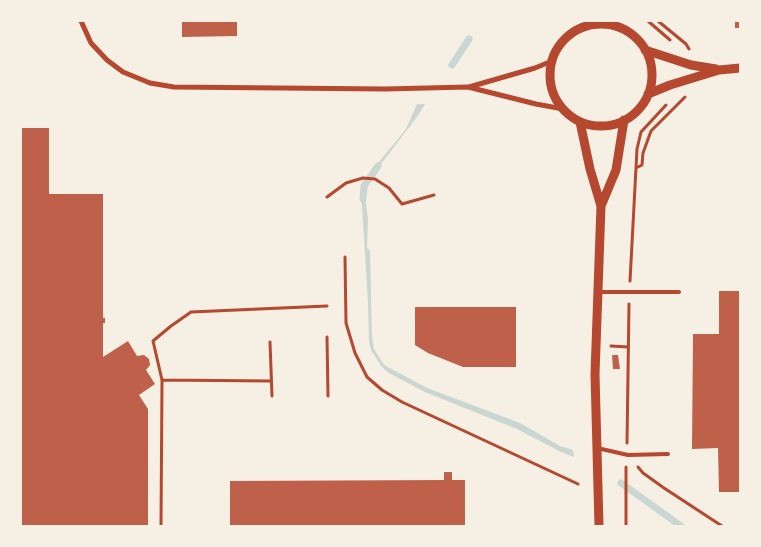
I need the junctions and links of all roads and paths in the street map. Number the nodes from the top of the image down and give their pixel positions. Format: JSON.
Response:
{"nodes":[{"id":1,"x":80,"y":21,"type":"edge"},
{"id":2,"x":577,"y":21,"type":"edge"},
{"id":3,"x":648,"y":21,"type":"edge"},
{"id":4,"x":621,"y":25,"type":"edge"},
{"id":5,"x":574,"y":32,"type":"junction"},
{"id":6,"x":675,"y":44,"type":"dead end"},
{"id":7,"x":645,"y":50,"type":"junction"},
{"id":8,"x":552,"y":61,"type":"junction"},
{"id":9,"x":740,"y":68,"type":"edge"},
{"id":10,"x":719,"y":70,"type":"junction"},
{"id":11,"x":468,"y":87,"type":"junction"},
{"id":12,"x":648,"y":94,"type":"junction"},
{"id":13,"x":668,"y":104,"type":"dead end"},
{"id":14,"x":563,"y":109,"type":"junction"},
{"id":15,"x":624,"y":120,"type":"junction"},
{"id":16,"x":580,"y":122,"type":"junction"},
{"id":17,"x":434,"y":195,"type":"dead end"},
{"id":18,"x":327,"y":197,"type":"dead end"},
{"id":19,"x":601,"y":206,"type":"junction"},
{"id":20,"x":345,"y":257,"type":"dead end"},
{"id":21,"x":598,"y":292,"type":"junction"},
{"id":22,"x":630,"y":292,"type":"junction"},
{"id":23,"x":680,"y":292,"type":"dead end"},
{"id":24,"x":327,"y":306,"type":"dead end"},
{"id":25,"x":327,"y":338,"type":"dead end"},
{"id":26,"x":270,"y":342,"type":"dead end"},
{"id":27,"x":609,"y":346,"type":"dead end"},
{"id":28,"x":628,"y":347,"type":"junction"},
{"id":29,"x":162,"y":380,"type":"junction"},
{"id":30,"x":271,"y":381,"type":"junction"},
{"id":31,"x":272,"y":396,"type":"dead end"},
{"id":32,"x":328,"y":396,"type":"dead end"},
{"id":33,"x":597,"y":448,"type":"junction"},
{"id":34,"x":668,"y":454,"type":"dead end"},
{"id":35,"x":628,"y":455,"type":"junction"},
{"id":36,"x":578,"y":484,"type":"dead end"},
{"id":37,"x":627,"y":525,"type":"edge"},
{"id":38,"x":161,"y":526,"type":"edge"},
{"id":39,"x":599,"y":526,"type":"edge"},
{"id":40,"x":722,"y":526,"type":"edge"}],
"edges":[{"from":1,"to":11,"type":"street"},
{"from":2,"to":5,"type":"street"},
{"from":3,"to":6,"type":"path"},
{"from":4,"to":5,"type":"street"},
{"from":4,"to":7,"type":"street"},
{"from":5,"to":8,"type":"street"},
{"from":7,"to":10,"type":"street"},
{"from":7,"to":12,"type":"street"},
{"from":8,"to":11,"type":"street"},
{"from":8,"to":14,"type":"street"},
{"from":9,"to":10,"type":"street"},
{"from":10,"to":12,"type":"street"},
{"from":11,"to":14,"type":"street"},
{"from":12,"to":15,"type":"street"},
{"from":13,"to":22,"type":"path"},
{"from":14,"to":16,"type":"street"},
{"from":15,"to":16,"type":"street"},
{"from":15,"to":19,"type":"street"},
{"from":16,"to":19,"type":"street"},
{"from":17,"to":18,"type":"path"},
{"from":19,"to":21,"type":"street"},
{"from":20,"to":36,"type":"path"},
{"from":21,"to":22,"type":"lane"},
{"from":21,"to":33,"type":"street"},
{"from":22,"to":23,"type":"lane"},
{"from":22,"to":28,"type":"path"},
{"from":24,"to":29,"type":"path"},
{"from":25,"to":32,"type":"path"},
{"from":26,"to":30,"type":"path"},
{"from":27,"to":28,"type":"path"},
{"from":28,"to":35,"type":"path"},
{"from":29,"to":30,"type":"path"},
{"from":29,"to":38,"type":"path"},
{"from":30,"to":31,"type":"path"},
{"from":33,"to":35,"type":"lane"},
{"from":33,"to":39,"type":"street"},
{"from":34,"to":35,"type":"lane"},
{"from":35,"to":37,"type":"path"},
{"from":35,"to":40,"type":"path"}]}
